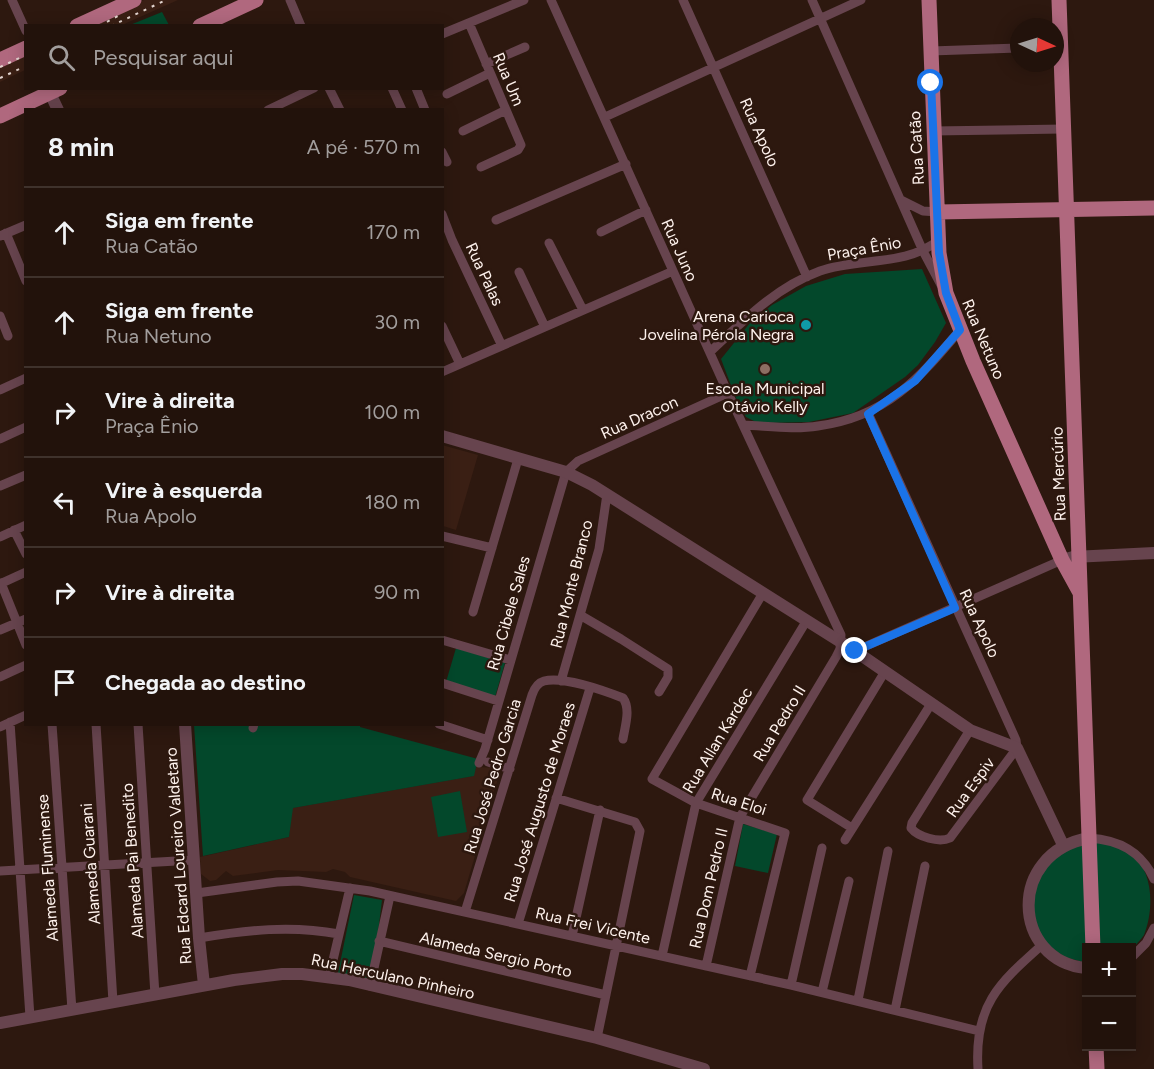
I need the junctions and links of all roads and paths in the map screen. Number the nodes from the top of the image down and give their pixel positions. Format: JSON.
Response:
{"nodes":[{"id":1,"x":12,"y":0,"type":"edge"},
{"id":2,"x":134,"y":0,"type":"edge"},
{"id":3,"x":256,"y":0,"type":"edge"},
{"id":4,"x":290,"y":0,"type":"edge"},
{"id":5,"x":524,"y":0,"type":"edge"},
{"id":6,"x":551,"y":0,"type":"edge"},
{"id":7,"x":683,"y":0,"type":"edge"},
{"id":8,"x":812,"y":0,"type":"edge"},
{"id":9,"x":861,"y":0,"type":"edge"},
{"id":10,"x":929,"y":0,"type":"edge"},
{"id":11,"x":1059,"y":0,"type":"edge"},
{"id":12,"x":820,"y":18,"type":"junction"},
{"id":13,"x":1059,"y":18,"type":"edge"},
{"id":14,"x":469,"y":23,"type":"junction"},
{"id":15,"x":81,"y":24,"type":"edge"},
{"id":16,"x":204,"y":24,"type":"edge"},
{"id":17,"x":300,"y":24,"type":"edge"},
{"id":18,"x":24,"y":27,"type":"edge"},
{"id":19,"x":444,"y":33,"type":"edge"},
{"id":20,"x":525,"y":47,"type":"dead end"},
{"id":21,"x":1010,"y":48,"type":"edge"},
{"id":22,"x":24,"y":49,"type":"edge"},
{"id":23,"x":931,"y":51,"type":"junction"},
{"id":24,"x":0,"y":60,"type":"edge"},
{"id":25,"x":713,"y":67,"type":"junction"},
{"id":26,"x":488,"y":68,"type":"junction"},
{"id":27,"x":1060,"y":72,"type":"edge"},
{"id":28,"x":310,"y":90,"type":"edge"},
{"id":29,"x":330,"y":90,"type":"edge"},
{"id":30,"x":393,"y":90,"type":"edge"},
{"id":31,"x":417,"y":90,"type":"edge"},
{"id":32,"x":55,"y":91,"type":"edge"},
{"id":33,"x":447,"y":94,"type":"dead end"},
{"id":34,"x":58,"y":108,"type":"edge"},
{"id":35,"x":274,"y":108,"type":"edge"},
{"id":36,"x":339,"y":108,"type":"edge"},
{"id":37,"x":401,"y":108,"type":"edge"},
{"id":38,"x":424,"y":108,"type":"edge"},
{"id":39,"x":506,"y":110,"type":"junction"},
{"id":40,"x":0,"y":116,"type":"edge"},
{"id":41,"x":605,"y":117,"type":"junction"},
{"id":42,"x":1063,"y":129,"type":"junction"},
{"id":43,"x":933,"y":131,"type":"junction"},
{"id":44,"x":463,"y":132,"type":"dead end"},
{"id":45,"x":444,"y":156,"type":"edge"},
{"id":46,"x":447,"y":162,"type":"dead end"},
{"id":47,"x":626,"y":164,"type":"junction"},
{"id":48,"x":481,"y":167,"type":"dead end"},
{"id":49,"x":900,"y":199,"type":"junction"},
{"id":50,"x":1154,"y":208,"type":"edge"},
{"id":51,"x":646,"y":210,"type":"junction"},
{"id":52,"x":1066,"y":211,"type":"junction"},
{"id":53,"x":938,"y":212,"type":"junction"},
{"id":54,"x":444,"y":219,"type":"edge"},
{"id":55,"x":496,"y":220,"type":"dead end"},
{"id":56,"x":24,"y":226,"type":"edge"},
{"id":57,"x":601,"y":232,"type":"dead end"},
{"id":58,"x":3,"y":235,"type":"edge"},
{"id":59,"x":939,"y":240,"type":"junction"},
{"id":60,"x":549,"y":243,"type":"dead end"},
{"id":61,"x":923,"y":251,"type":"junction"},
{"id":62,"x":673,"y":271,"type":"junction"},
{"id":63,"x":519,"y":272,"type":"dead end"},
{"id":64,"x":24,"y":277,"type":"edge"},
{"id":65,"x":807,"y":277,"type":"junction"},
{"id":66,"x":946,"y":293,"type":"junction"},
{"id":67,"x":583,"y":310,"type":"junction"},
{"id":68,"x":0,"y":316,"type":"edge"},
{"id":69,"x":545,"y":327,"type":"junction"},
{"id":70,"x":444,"y":330,"type":"edge"},
{"id":71,"x":960,"y":330,"type":"junction"},
{"id":72,"x":8,"y":336,"type":"dead end"},
{"id":73,"x":502,"y":346,"type":"junction"},
{"id":74,"x":710,"y":352,"type":"junction"},
{"id":75,"x":460,"y":364,"type":"junction"},
{"id":76,"x":444,"y":371,"type":"edge"},
{"id":77,"x":24,"y":379,"type":"edge"},
{"id":78,"x":0,"y":390,"type":"edge"},
{"id":79,"x":728,"y":393,"type":"junction"},
{"id":80,"x":868,"y":414,"type":"junction"},
{"id":81,"x":743,"y":425,"type":"junction"},
{"id":82,"x":24,"y":428,"type":"edge"},
{"id":83,"x":444,"y":437,"type":"edge"},
{"id":84,"x":0,"y":439,"type":"edge"},
{"id":85,"x":518,"y":459,"type":"junction"},
{"id":86,"x":566,"y":472,"type":"junction"},
{"id":87,"x":24,"y":476,"type":"edge"},
{"id":88,"x":0,"y":486,"type":"edge"},
{"id":89,"x":607,"y":494,"type":"junction"},
{"id":90,"x":24,"y":526,"type":"edge"},
{"id":91,"x":1048,"y":527,"type":"junction"},
{"id":92,"x":1078,"y":528,"type":"junction"},
{"id":93,"x":14,"y":530,"type":"junction"},
{"id":94,"x":444,"y":536,"type":"edge"},
{"id":95,"x":0,"y":537,"type":"edge"},
{"id":96,"x":492,"y":548,"type":"junction"},
{"id":97,"x":24,"y":550,"type":"edge"},
{"id":98,"x":1154,"y":554,"type":"edge"},
{"id":99,"x":1079,"y":556,"type":"junction"},
{"id":100,"x":1062,"y":560,"type":"junction"},
{"id":101,"x":24,"y":573,"type":"edge"},
{"id":102,"x":0,"y":584,"type":"edge"},
{"id":103,"x":763,"y":593,"type":"junction"},
{"id":104,"x":1080,"y":594,"type":"junction"},
{"id":105,"x":955,"y":608,"type":"junction"},
{"id":106,"x":473,"y":612,"type":"dead end"},
{"id":107,"x":580,"y":615,"type":"junction"},
{"id":108,"x":24,"y":620,"type":"edge"},
{"id":109,"x":807,"y":620,"type":"junction"},
{"id":110,"x":16,"y":623,"type":"junction"},
{"id":111,"x":0,"y":630,"type":"edge"},
{"id":112,"x":24,"y":641,"type":"edge"},
{"id":113,"x":444,"y":641,"type":"edge"},
{"id":114,"x":842,"y":643,"type":"junction"},
{"id":115,"x":855,"y":651,"type":"junction"},
{"id":116,"x":510,"y":660,"type":"junction"},
{"id":117,"x":24,"y":666,"type":"edge"},
{"id":118,"x":884,"y":673,"type":"junction"},
{"id":119,"x":0,"y":677,"type":"edge"},
{"id":120,"x":561,"y":681,"type":"junction"},
{"id":121,"x":444,"y":684,"type":"edge"},
{"id":122,"x":590,"y":688,"type":"junction"},
{"id":123,"x":659,"y":692,"type":"dead end"},
{"id":124,"x":498,"y":701,"type":"junction"},
{"id":125,"x":931,"y":704,"type":"junction"},
{"id":126,"x":24,"y":716,"type":"edge"},
{"id":127,"x":10,"y":722,"type":"junction"},
{"id":128,"x":0,"y":726,"type":"edge"},
{"id":129,"x":52,"y":726,"type":"edge"},
{"id":130,"x":96,"y":726,"type":"edge"},
{"id":131,"x":138,"y":726,"type":"edge"},
{"id":132,"x":185,"y":726,"type":"edge"},
{"id":133,"x":444,"y":726,"type":"edge"},
{"id":134,"x":970,"y":730,"type":"junction"},
{"id":135,"x":623,"y":739,"type":"dead end"},
{"id":136,"x":488,"y":740,"type":"junction"},
{"id":137,"x":1017,"y":748,"type":"junction"},
{"id":138,"x":510,"y":769,"type":"junction"},
{"id":139,"x":556,"y":798,"type":"junction"},
{"id":140,"x":696,"y":803,"type":"junction"},
{"id":141,"x":600,"y":810,"type":"junction"},
{"id":142,"x":740,"y":817,"type":"junction"},
{"id":143,"x":852,"y":828,"type":"junction"},
{"id":144,"x":1089,"y":838,"type":"junction"},
{"id":145,"x":845,"y":840,"type":"dead end"},
{"id":146,"x":1063,"y":845,"type":"junction"},
{"id":147,"x":822,"y":848,"type":"dead end"},
{"id":148,"x":888,"y":851,"type":"dead end"},
{"id":149,"x":194,"y":860,"type":"junction"},
{"id":150,"x":147,"y":862,"type":"junction"},
{"id":151,"x":105,"y":865,"type":"junction"},
{"id":152,"x":925,"y":866,"type":"dead end"},
{"id":153,"x":63,"y":867,"type":"junction"},
{"id":154,"x":19,"y":870,"type":"junction"},
{"id":155,"x":0,"y":871,"type":"edge"},
{"id":156,"x":1154,"y":879,"type":"edge"},
{"id":157,"x":849,"y":881,"type":"dead end"},
{"id":158,"x":350,"y":888,"type":"junction"},
{"id":159,"x":196,"y":893,"type":"junction"},
{"id":160,"x":390,"y":896,"type":"junction"},
{"id":161,"x":465,"y":912,"type":"junction"},
{"id":162,"x":518,"y":924,"type":"junction"},
{"id":163,"x":1154,"y":928,"type":"edge"},
{"id":164,"x":339,"y":934,"type":"junction"},
{"id":165,"x":572,"y":936,"type":"junction"},
{"id":166,"x":199,"y":938,"type":"junction"},
{"id":167,"x":379,"y":941,"type":"junction"},
{"id":168,"x":1093,"y":943,"type":"edge"},
{"id":169,"x":1042,"y":945,"type":"junction"},
{"id":170,"x":616,"y":946,"type":"junction"},
{"id":171,"x":1136,"y":952,"type":"edge"},
{"id":172,"x":662,"y":957,"type":"junction"},
{"id":173,"x":706,"y":966,"type":"junction"},
{"id":174,"x":1082,"y":967,"type":"edge"},
{"id":175,"x":328,"y":976,"type":"junction"},
{"id":176,"x":750,"y":976,"type":"junction"},
{"id":177,"x":204,"y":985,"type":"junction"},
{"id":178,"x":791,"y":985,"type":"junction"},
{"id":179,"x":370,"y":986,"type":"junction"},
{"id":180,"x":822,"y":992,"type":"junction"},
{"id":181,"x":155,"y":995,"type":"junction"},
{"id":182,"x":606,"y":995,"type":"junction"},
{"id":183,"x":858,"y":1000,"type":"junction"},
{"id":184,"x":113,"y":1002,"type":"junction"},
{"id":185,"x":72,"y":1010,"type":"junction"},
{"id":186,"x":895,"y":1010,"type":"junction"},
{"id":187,"x":30,"y":1017,"type":"junction"},
{"id":188,"x":0,"y":1023,"type":"edge"},
{"id":189,"x":979,"y":1031,"type":"junction"},
{"id":190,"x":597,"y":1038,"type":"junction"},
{"id":191,"x":1096,"y":1051,"type":"edge"},
{"id":192,"x":704,"y":1069,"type":"edge"},
{"id":193,"x":978,"y":1069,"type":"edge"},
{"id":194,"x":1097,"y":1069,"type":"edge"}],
"edges":[{"from":1,"to":18,"type":"street"},
{"from":2,"to":15,"type":"main road"},
{"from":3,"to":16,"type":"main road"},
{"from":4,"to":17,"type":"street"},
{"from":5,"to":14,"type":"street"},
{"from":6,"to":41,"type":"street","name":"Rua Juno"},
{"from":7,"to":25,"type":"street","name":"Rua Apolo"},
{"from":8,"to":12,"type":"street","name":"Rua Netuno"},
{"from":9,"to":12,"type":"street"},
{"from":10,"to":23,"type":"main road","name":"Rua Catão"},
{"from":11,"to":13,"type":"main road","name":"Rua Mercúrio"},
{"from":12,"to":25,"type":"street"},
{"from":12,"to":49,"type":"street","name":"Rua Netuno"},
{"from":14,"to":19,"type":"street"},
{"from":14,"to":26,"type":"street","name":"Rua Um"},
{"from":20,"to":26,"type":"street"},
{"from":21,"to":23,"type":"street"},
{"from":22,"to":24,"type":"main road"},
{"from":23,"to":43,"type":"main road","name":"Rua Catão"},
{"from":25,"to":41,"type":"street"},
{"from":25,"to":65,"type":"street","name":"Rua Apolo"},
{"from":26,"to":33,"type":"street"},
{"from":26,"to":39,"type":"street","name":"Rua Um"},
{"from":27,"to":42,"type":"main road","name":"Rua Mercúrio"},
{"from":28,"to":35,"type":"street"},
{"from":29,"to":36,"type":"street"},
{"from":30,"to":37,"type":"street"},
{"from":31,"to":38,"type":"street"},
{"from":32,"to":34,"type":"street"},
{"from":32,"to":40,"type":"main road"},
{"from":39,"to":44,"type":"street"},
{"from":39,"to":48,"type":"street","name":"Rua Um"},
{"from":41,"to":47,"type":"street","name":"Rua Juno"},
{"from":42,"to":43,"type":"street"},
{"from":42,"to":52,"type":"main road","name":"Rua Mercúrio"},
{"from":43,"to":53,"type":"main road","name":"Rua Catão"},
{"from":45,"to":46,"type":"street"},
{"from":47,"to":51,"type":"street","name":"Rua Juno"},
{"from":47,"to":55,"type":"street"},
{"from":49,"to":53,"type":"street"},
{"from":49,"to":61,"type":"street","name":"Rua Netuno"},
{"from":50,"to":52,"type":"main road"},
{"from":51,"to":57,"type":"street"},
{"from":51,"to":62,"type":"street","name":"Rua Juno"},
{"from":52,"to":53,"type":"main road"},
{"from":52,"to":92,"type":"main road","name":"Rua Mercúrio"},
{"from":53,"to":59,"type":"main road","name":"Rua Catão"},
{"from":54,"to":73,"type":"street","name":"Rua Palas"},
{"from":56,"to":58,"type":"street"},
{"from":58,"to":64,"type":"street"},
{"from":59,"to":61,"type":"street","name":"Praça Ênio"},
{"from":59,"to":66,"type":"main road","name":"Rua Catão"},
{"from":60,"to":67,"type":"street"},
{"from":61,"to":65,"type":"street","name":"Praça Ênio"},
{"from":61,"to":66,"type":"street","name":"Rua Netuno"},
{"from":62,"to":67,"type":"street"},
{"from":62,"to":74,"type":"street","name":"Rua Juno"},
{"from":63,"to":69,"type":"street"},
{"from":65,"to":74,"type":"street","name":"Praça Ênio"},
{"from":66,"to":71,"type":"main road","name":"Rua Netuno"},
{"from":67,"to":69,"type":"street"},
{"from":68,"to":72,"type":"street"},
{"from":69,"to":73,"type":"street"},
{"from":70,"to":75,"type":"street"},
{"from":71,"to":80,"type":"street"},
{"from":71,"to":91,"type":"main road","name":"Rua Netuno"},
{"from":73,"to":75,"type":"street"},
{"from":74,"to":79,"type":"street","name":"Rua Juno"},
{"from":75,"to":76,"type":"street"},
{"from":77,"to":78,"type":"street"},
{"from":79,"to":81,"type":"street","name":"Rua Juno"},
{"from":79,"to":86,"type":"street","name":"Rua Dracon"},
{"from":80,"to":81,"type":"street"},
{"from":80,"to":105,"type":"street","name":"Rua Apolo"},
{"from":81,"to":114,"type":"street","name":"Rua Juno"},
{"from":82,"to":84,"type":"street"},
{"from":83,"to":85,"type":"street"},
{"from":85,"to":86,"type":"street"},
{"from":85,"to":96,"type":"street"},
{"from":86,"to":89,"type":"street"},
{"from":86,"to":116,"type":"street","name":"Rua Cibele Sales"},
{"from":87,"to":88,"type":"street"},
{"from":89,"to":103,"type":"street"},
{"from":89,"to":107,"type":"street","name":"Rua Monte Branco"},
{"from":90,"to":93,"type":"street"},
{"from":91,"to":92,"type":"main road"},
{"from":91,"to":100,"type":"main road","name":"Rua Netuno"},
{"from":92,"to":99,"type":"main road","name":"Rua Mercúrio"},
{"from":93,"to":95,"type":"street"},
{"from":93,"to":97,"type":"street"},
{"from":94,"to":96,"type":"street"},
{"from":96,"to":106,"type":"street"},
{"from":98,"to":99,"type":"street"},
{"from":99,"to":100,"type":"street"},
{"from":99,"to":104,"type":"main road","name":"Rua Mercúrio"},
{"from":100,"to":104,"type":"main road","name":"Rua Netuno"},
{"from":100,"to":105,"type":"street"},
{"from":101,"to":102,"type":"street"},
{"from":102,"to":110,"type":"street"},
{"from":103,"to":109,"type":"street"},
{"from":103,"to":140,"type":"street","name":"Rua Eloi"},
{"from":104,"to":144,"type":"main road","name":"Rua Mercúrio"},
{"from":105,"to":115,"type":"street"},
{"from":105,"to":137,"type":"street","name":"Rua Apolo"},
{"from":107,"to":120,"type":"street","name":"Rua Monte Branco"},
{"from":107,"to":123,"type":"street"},
{"from":108,"to":110,"type":"street"},
{"from":109,"to":114,"type":"street"},
{"from":109,"to":140,"type":"street","name":"Rua Allan Kardec"},
{"from":110,"to":111,"type":"street"},
{"from":110,"to":112,"type":"street"},
{"from":113,"to":116,"type":"street"},
{"from":114,"to":115,"type":"street"},
{"from":114,"to":142,"type":"street","name":"Rua Pedro II"},
{"from":115,"to":118,"type":"street"},
{"from":116,"to":124,"type":"street","name":"Rua Cibele Sales"},
{"from":117,"to":119,"type":"street"},
{"from":118,"to":125,"type":"street"},
{"from":118,"to":143,"type":"street"},
{"from":120,"to":122,"type":"street"},
{"from":120,"to":138,"type":"street","name":"Rua José Pedro Garcia"},
{"from":121,"to":124,"type":"street"},
{"from":122,"to":135,"type":"street"},
{"from":122,"to":139,"type":"street","name":"Rua José Augusto de Moraes"},
{"from":124,"to":136,"type":"street","name":"Rua Cibele Sales"},
{"from":125,"to":134,"type":"street"},
{"from":125,"to":143,"type":"street"},
{"from":126,"to":127,"type":"street"},
{"from":127,"to":128,"type":"street"},
{"from":127,"to":154,"type":"street"},
{"from":129,"to":153,"type":"street","name":"Alameda Fluminense"},
{"from":130,"to":151,"type":"street","name":"Alameda Guarani"},
{"from":131,"to":150,"type":"street","name":"Alameda Pai Benedito"},
{"from":132,"to":149,"type":"street","name":"Rua Edcard Loureiro Valdetaro"},
{"from":133,"to":136,"type":"street"},
{"from":134,"to":137,"type":"street"},
{"from":134,"to":137,"type":"street","name":"Rua Espiv"},
{"from":136,"to":138,"type":"street","name":"Rua Cibele Sales"},
{"from":137,"to":146,"type":"street","name":"Rua Apolo"},
{"from":138,"to":161,"type":"street","name":"Rua José Pedro Garcia"},
{"from":139,"to":141,"type":"street"},
{"from":139,"to":162,"type":"street","name":"Rua José Augusto de Moraes"},
{"from":140,"to":142,"type":"street","name":"Rua Eloi"},
{"from":140,"to":172,"type":"street","name":"Rua Allan Kardec"},
{"from":141,"to":165,"type":"street"},
{"from":141,"to":170,"type":"street"},
{"from":142,"to":173,"type":"street","name":"Rua Dom Pedro II"},
{"from":142,"to":176,"type":"street","name":"Rua Eloi"},
{"from":143,"to":145,"type":"street"},
{"from":144,"to":146,"type":"street"},
{"from":144,"to":156,"type":"street"},
{"from":144,"to":168,"type":"main road","name":"Rua Mercúrio"},
{"from":146,"to":169,"type":"street"},
{"from":147,"to":178,"type":"street"},
{"from":148,"to":183,"type":"street"},
{"from":149,"to":150,"type":"street"},
{"from":149,"to":159,"type":"street","name":"Rua Edcard Loureiro Valdetaro"},
{"from":150,"to":151,"type":"street"},
{"from":150,"to":181,"type":"street","name":"Alameda Pai Benedito"},
{"from":151,"to":153,"type":"street"},
{"from":151,"to":184,"type":"street","name":"Alameda Guarani"},
{"from":152,"to":186,"type":"street"},
{"from":153,"to":154,"type":"street"},
{"from":153,"to":185,"type":"street","name":"Alameda Fluminense"},
{"from":154,"to":155,"type":"street"},
{"from":154,"to":187,"type":"street"},
{"from":157,"to":180,"type":"street"},
{"from":158,"to":159,"type":"street","name":"Rua Frei Vicente"},
{"from":158,"to":160,"type":"street","name":"Rua Frei Vicente"},
{"from":158,"to":164,"type":"street"},
{"from":159,"to":166,"type":"street","name":"Rua Edcard Loureiro Valdetaro"},
{"from":160,"to":161,"type":"street","name":"Rua Frei Vicente"},
{"from":160,"to":167,"type":"street"},
{"from":161,"to":162,"type":"street","name":"Rua Frei Vicente"},
{"from":162,"to":165,"type":"street","name":"Rua Frei Vicente"},
{"from":163,"to":171,"type":"street"},
{"from":164,"to":166,"type":"street"},
{"from":164,"to":175,"type":"street"},
{"from":165,"to":170,"type":"street","name":"Rua Frei Vicente"},
{"from":166,"to":177,"type":"street","name":"Rua Edcard Loureiro Valdetaro"},
{"from":167,"to":179,"type":"street"},
{"from":167,"to":182,"type":"street","name":"Alameda Sergio Porto"},
{"from":169,"to":174,"type":"street"},
{"from":169,"to":189,"type":"street"},
{"from":170,"to":172,"type":"street","name":"Rua Frei Vicente"},
{"from":170,"to":182,"type":"street"},
{"from":172,"to":173,"type":"street","name":"Rua Frei Vicente"},
{"from":173,"to":176,"type":"street","name":"Rua Frei Vicente"},
{"from":175,"to":177,"type":"street","name":"Rua Herculano Pinheiro"},
{"from":175,"to":179,"type":"street","name":"Rua Herculano Pinheiro"},
{"from":176,"to":178,"type":"street","name":"Rua Frei Vicente"},
{"from":177,"to":181,"type":"street","name":"Rua Herculano Pinheiro"},
{"from":178,"to":180,"type":"street","name":"Rua Frei Vicente"},
{"from":179,"to":190,"type":"street","name":"Rua Herculano Pinheiro"},
{"from":180,"to":183,"type":"street","name":"Rua Frei Vicente"},
{"from":181,"to":184,"type":"street","name":"Rua Herculano Pinheiro"},
{"from":182,"to":190,"type":"street"},
{"from":183,"to":186,"type":"street","name":"Rua Frei Vicente"},
{"from":184,"to":185,"type":"street","name":"Rua Herculano Pinheiro"},
{"from":185,"to":187,"type":"street","name":"Rua Herculano Pinheiro"},
{"from":186,"to":189,"type":"street","name":"Rua Frei Vicente"},
{"from":187,"to":188,"type":"street","name":"Rua Herculano Pinheiro"},
{"from":189,"to":193,"type":"street"},
{"from":190,"to":192,"type":"street","name":"Rua Herculano Pinheiro"},
{"from":191,"to":194,"type":"main road"}]}
